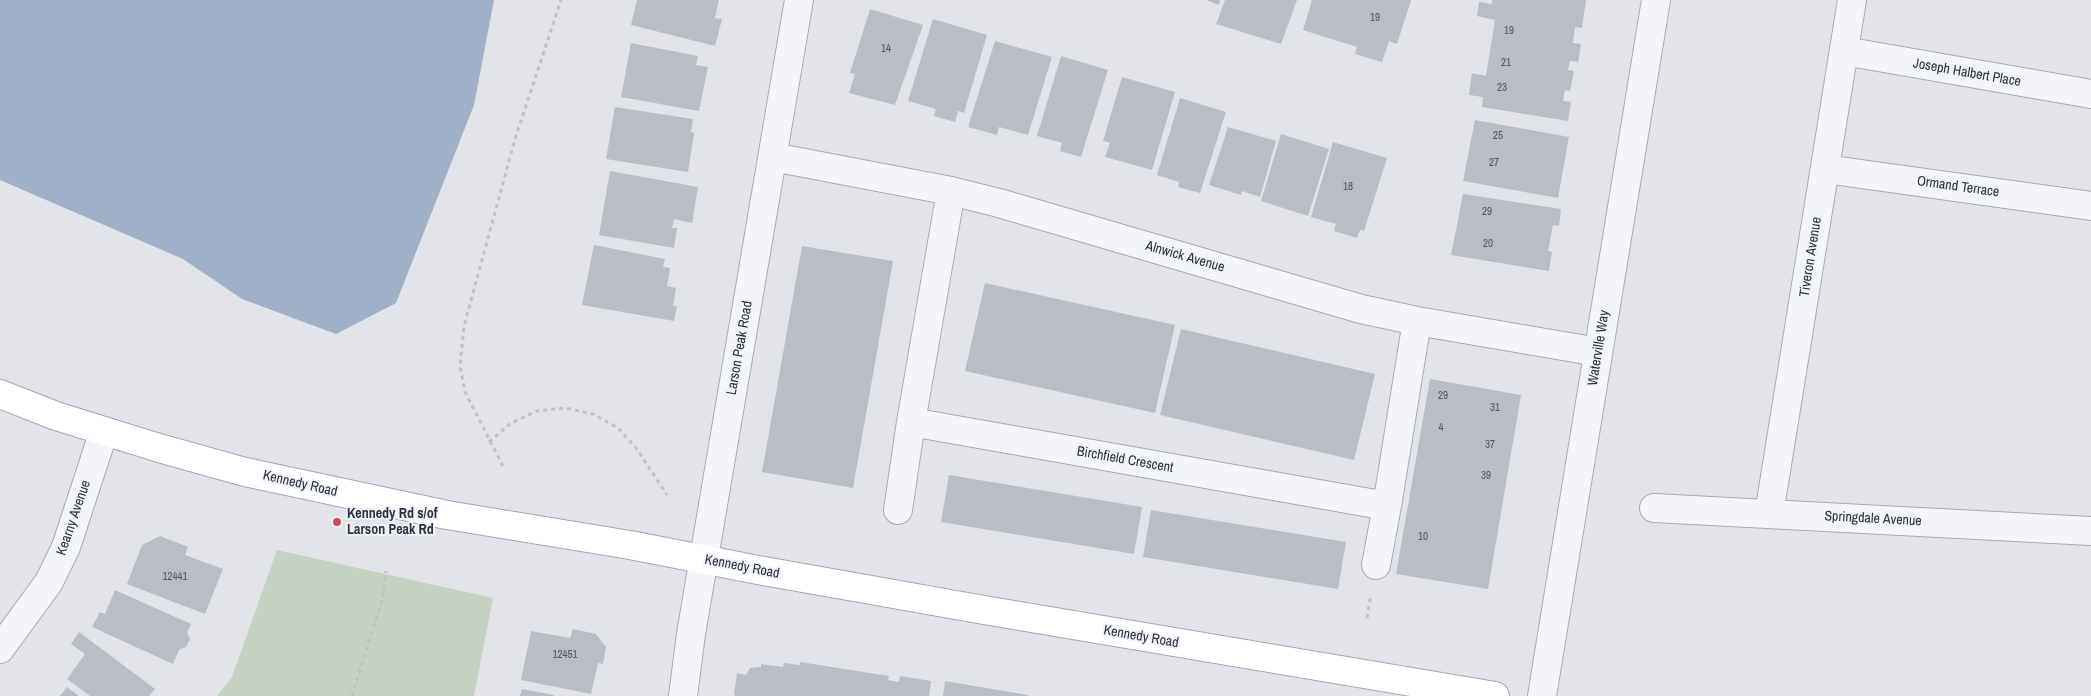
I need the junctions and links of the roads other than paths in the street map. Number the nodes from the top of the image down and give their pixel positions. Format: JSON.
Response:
{"nodes":[{"id":1,"x":799,"y":0,"type":"edge"},
{"id":2,"x":1656,"y":0,"type":"edge"},
{"id":3,"x":1852,"y":0,"type":"edge"},
{"id":4,"x":1844,"y":51,"type":"junction"},
{"id":5,"x":2091,"y":94,"type":"edge"},
{"id":6,"x":773,"y":157,"type":"junction"},
{"id":7,"x":1825,"y":169,"type":"junction"},
{"id":8,"x":951,"y":191,"type":"junction"},
{"id":9,"x":2091,"y":206,"type":"edge"},
{"id":10,"x":1417,"y":322,"type":"junction"},
{"id":11,"x":1598,"y":352,"type":"junction"},
{"id":12,"x":0,"y":394,"type":"edge"},
{"id":13,"x":911,"y":422,"type":"junction"},
{"id":14,"x":104,"y":431,"type":"junction"},
{"id":15,"x":1387,"y":506,"type":"junction"},
{"id":16,"x":1654,"y":508,"type":"dead end"},
{"id":17,"x":898,"y":510,"type":"dead end"},
{"id":18,"x":1769,"y":514,"type":"junction"},
{"id":19,"x":2091,"y":531,"type":"edge"},
{"id":20,"x":703,"y":560,"type":"junction"},
{"id":21,"x":1376,"y":565,"type":"dead end"},
{"id":22,"x":0,"y":649,"type":"edge"},
{"id":23,"x":683,"y":696,"type":"edge"},
{"id":24,"x":1495,"y":696,"type":"edge"},
{"id":25,"x":1542,"y":696,"type":"edge"}],
"edges":[{"from":1,"to":6,"type":"street","name":"Larson Peak Road"},
{"from":2,"to":11,"type":"street","name":"Waterville Way"},
{"from":3,"to":4,"type":"street","name":"Tiveron Avenue"},
{"from":4,"to":5,"type":"street","name":"Joseph Halbert Place"},
{"from":4,"to":7,"type":"street","name":"Tiveron Avenue"},
{"from":6,"to":8,"type":"street","name":"Alnwick Avenue"},
{"from":6,"to":20,"type":"street","name":"Larson Peak Road"},
{"from":7,"to":9,"type":"street","name":"Ormand Terrace"},
{"from":7,"to":18,"type":"street","name":"Tiveron Avenue"},
{"from":8,"to":10,"type":"street","name":"Alnwick Avenue"},
{"from":8,"to":13,"type":"street"},
{"from":10,"to":11,"type":"street","name":"Alnwick Avenue"},
{"from":10,"to":15,"type":"street"},
{"from":11,"to":25,"type":"street","name":"Waterville Way"},
{"from":12,"to":14,"type":"main road","name":"Kennedy Road"},
{"from":13,"to":15,"type":"street","name":"Birchfield Crescent"},
{"from":13,"to":17,"type":"street"},
{"from":14,"to":20,"type":"main road","name":"Kennedy Road"},
{"from":14,"to":22,"type":"street","name":"Kearny Avenue"},
{"from":15,"to":21,"type":"street"},
{"from":16,"to":18,"type":"street","name":"Springdale Avenue"},
{"from":18,"to":19,"type":"street","name":"Springdale Avenue"},
{"from":20,"to":23,"type":"street","name":"Larson Peak Road"},
{"from":20,"to":24,"type":"main road","name":"Kennedy Road"}]}
